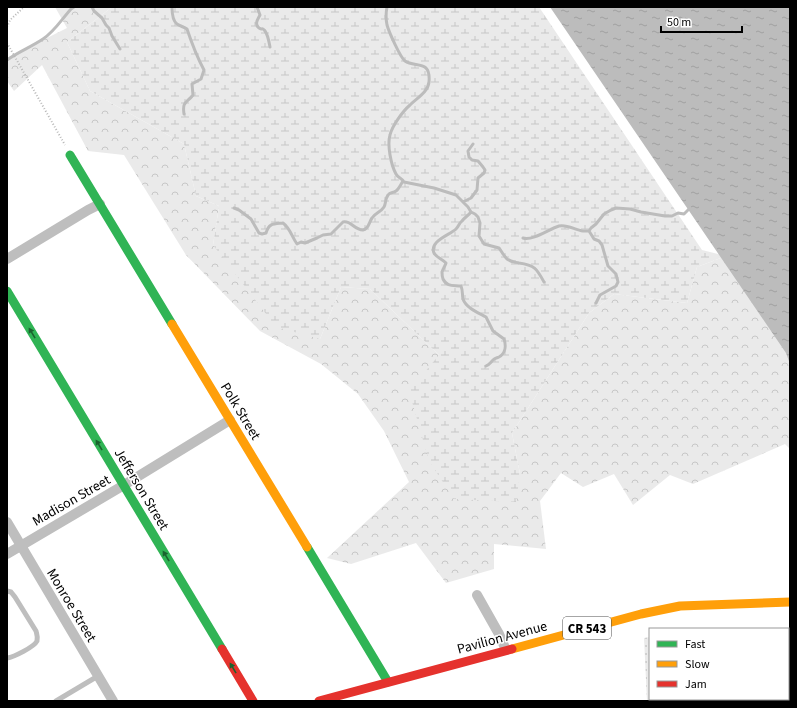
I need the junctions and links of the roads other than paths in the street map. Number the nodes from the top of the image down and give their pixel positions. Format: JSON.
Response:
{"nodes":[{"id":1,"x":70,"y":155,"type":"road end"},
{"id":2,"x":100,"y":204,"type":"junction"},
{"id":3,"x":7,"y":259,"type":"edge"},
{"id":4,"x":7,"y":291,"type":"edge"},
{"id":5,"x":230,"y":420,"type":"junction"},
{"id":6,"x":124,"y":485,"type":"junction"},
{"id":7,"x":7,"y":522,"type":"edge"},
{"id":8,"x":21,"y":546,"type":"junction"},
{"id":9,"x":7,"y":554,"type":"edge"},
{"id":10,"x":7,"y":591,"type":"edge"},
{"id":11,"x":478,"y":595,"type":"dead end"},
{"id":12,"x":790,"y":602,"type":"edge"},
{"id":13,"x":506,"y":650,"type":"junction"},
{"id":14,"x":7,"y":658,"type":"edge"},
{"id":15,"x":98,"y":676,"type":"junction"},
{"id":16,"x":388,"y":682,"type":"junction"},
{"id":17,"x":65,"y":698,"type":"edge"},
{"id":18,"x":56,"y":701,"type":"edge"},
{"id":19,"x":113,"y":701,"type":"edge"},
{"id":20,"x":253,"y":701,"type":"edge"},
{"id":21,"x":319,"y":701,"type":"edge"}],
"edges":[{"from":1,"to":2,"type":"street","name":"Polk Street"},
{"from":2,"to":3,"type":"street"},
{"from":2,"to":5,"type":"street","name":"Polk Street"},
{"from":6,"to":4,"type":"street","name":"Jefferson Street","one_way":true},
{"from":5,"to":6,"type":"street","name":"Madison Street"},
{"from":5,"to":16,"type":"street","name":"Polk Street"},
{"from":6,"to":8,"type":"street","name":"Madison Street"},
{"from":20,"to":6,"type":"street","name":"Jefferson Street","one_way":true},
{"from":7,"to":8,"type":"street","name":"Monroe Street"},
{"from":8,"to":9,"type":"street","name":"Madison Street"},
{"from":8,"to":15,"type":"street","name":"Monroe Street"},
{"from":10,"to":14,"type":"lane"},
{"from":11,"to":13,"type":"street"},
{"from":12,"to":13,"type":"street","name":"Pavilion Avenue","number":"CR 543"},
{"from":13,"to":16,"type":"street","name":"Pavilion Avenue","number":"CR 543"},
{"from":15,"to":17,"type":"lane"},
{"from":15,"to":19,"type":"street","name":"Monroe Street"},
{"from":16,"to":21,"type":"street","name":"Pavilion Avenue","number":"CR 543"},
{"from":17,"to":18,"type":"lane"}]}
